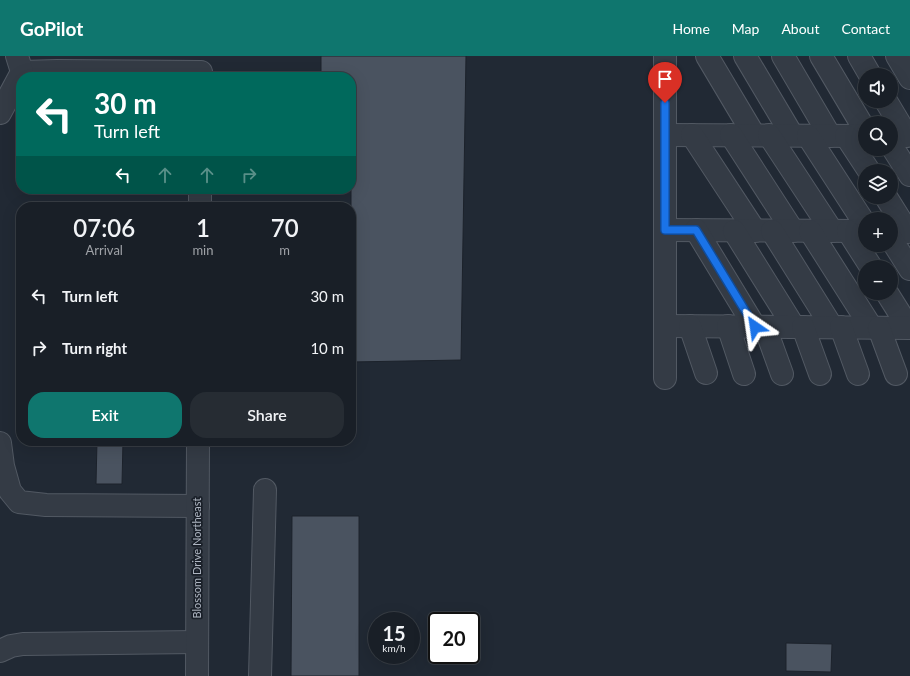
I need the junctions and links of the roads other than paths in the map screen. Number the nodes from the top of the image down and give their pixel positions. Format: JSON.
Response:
{"nodes":[{"id":1,"x":665,"y":56,"type":"edge"},
{"id":2,"x":707,"y":56,"type":"edge"},
{"id":3,"x":745,"y":56,"type":"edge"},
{"id":4,"x":783,"y":56,"type":"edge"},
{"id":5,"x":821,"y":56,"type":"edge"},
{"id":6,"x":859,"y":56,"type":"edge"},
{"id":7,"x":897,"y":56,"type":"edge"},
{"id":8,"x":19,"y":64,"type":"edge"},
{"id":9,"x":201,"y":68,"type":"edge"},
{"id":10,"x":866,"y":68,"type":"edge"},
{"id":11,"x":910,"y":78,"type":"edge"},
{"id":12,"x":889,"y":108,"type":"edge"},
{"id":13,"x":0,"y":112,"type":"edge"},
{"id":14,"x":852,"y":134,"type":"edge"},
{"id":15,"x":665,"y":135,"type":"junction"},
{"id":16,"x":692,"y":135,"type":"junction"},
{"id":17,"x":730,"y":135,"type":"junction"},
{"id":18,"x":762,"y":135,"type":"junction"},
{"id":19,"x":800,"y":135,"type":"junction"},
{"id":20,"x":900,"y":138,"type":"edge"},
{"id":21,"x":866,"y":164,"type":"edge"},
{"id":22,"x":910,"y":175,"type":"edge"},
{"id":23,"x":889,"y":204,"type":"edge"},
{"id":24,"x":665,"y":230,"type":"junction"},
{"id":25,"x":696,"y":230,"type":"junction"},
{"id":26,"x":852,"y":230,"type":"edge"},
{"id":27,"x":734,"y":231,"type":"junction"},
{"id":28,"x":764,"y":231,"type":"junction"},
{"id":29,"x":802,"y":231,"type":"junction"},
{"id":30,"x":900,"y":233,"type":"edge"},
{"id":31,"x":867,"y":260,"type":"edge"},
{"id":32,"x":910,"y":269,"type":"edge"},
{"id":33,"x":892,"y":300,"type":"edge"},
{"id":34,"x":665,"y":326,"type":"junction"},
{"id":35,"x":690,"y":326,"type":"junction"},
{"id":36,"x":728,"y":326,"type":"junction"},
{"id":37,"x":760,"y":327,"type":"junction"},
{"id":38,"x":798,"y":327,"type":"junction"},
{"id":39,"x":836,"y":327,"type":"junction"},
{"id":40,"x":875,"y":327,"type":"junction"},
{"id":41,"x":910,"y":328,"type":"edge"},
{"id":42,"x":706,"y":373,"type":"dead end"},
{"id":43,"x":744,"y":374,"type":"dead end"},
{"id":44,"x":782,"y":374,"type":"dead end"},
{"id":45,"x":820,"y":374,"type":"dead end"},
{"id":46,"x":858,"y":374,"type":"dead end"},
{"id":47,"x":896,"y":374,"type":"dead end"},
{"id":48,"x":665,"y":378,"type":"dead end"},
{"id":49,"x":0,"y":443,"type":"edge"},
{"id":50,"x":198,"y":446,"type":"edge"},
{"id":51,"x":265,"y":490,"type":"dead end"},
{"id":52,"x":198,"y":506,"type":"junction"},
{"id":53,"x":197,"y":642,"type":"junction"},
{"id":54,"x":0,"y":651,"type":"edge"},
{"id":55,"x":197,"y":676,"type":"edge"},
{"id":56,"x":260,"y":676,"type":"edge"}],
"edges":[{"from":1,"to":15,"type":"street"},
{"from":2,"to":18,"type":"street"},
{"from":3,"to":19,"type":"street"},
{"from":4,"to":14,"type":"street"},
{"from":5,"to":14,"type":"street"},
{"from":6,"to":10,"type":"street"},
{"from":7,"to":11,"type":"street"},
{"from":8,"to":9,"type":"street"},
{"from":8,"to":13,"type":"street"},
{"from":12,"to":20,"type":"street"},
{"from":14,"to":19,"type":"street"},
{"from":14,"to":21,"type":"street"},
{"from":15,"to":16,"type":"street"},
{"from":15,"to":24,"type":"street"},
{"from":16,"to":17,"type":"street"},
{"from":16,"to":28,"type":"street"},
{"from":17,"to":18,"type":"street"},
{"from":17,"to":29,"type":"street"},
{"from":18,"to":19,"type":"street"},
{"from":18,"to":26,"type":"street"},
{"from":19,"to":26,"type":"street"},
{"from":20,"to":22,"type":"street"},
{"from":23,"to":30,"type":"street"},
{"from":24,"to":25,"type":"street"},
{"from":24,"to":34,"type":"street"},
{"from":25,"to":27,"type":"street"},
{"from":25,"to":37,"type":"street"},
{"from":26,"to":29,"type":"street"},
{"from":26,"to":31,"type":"street"},
{"from":27,"to":28,"type":"street"},
{"from":27,"to":38,"type":"street"},
{"from":28,"to":29,"type":"street"},
{"from":28,"to":39,"type":"street"},
{"from":29,"to":40,"type":"street"},
{"from":30,"to":32,"type":"street"},
{"from":33,"to":41,"type":"street"},
{"from":34,"to":35,"type":"street"},
{"from":34,"to":48,"type":"street"},
{"from":35,"to":36,"type":"street"},
{"from":35,"to":42,"type":"street"},
{"from":36,"to":37,"type":"street"},
{"from":36,"to":43,"type":"street"},
{"from":37,"to":38,"type":"street"},
{"from":37,"to":44,"type":"street"},
{"from":38,"to":39,"type":"street"},
{"from":38,"to":45,"type":"street"},
{"from":39,"to":40,"type":"street"},
{"from":39,"to":46,"type":"street"},
{"from":40,"to":41,"type":"street"},
{"from":40,"to":47,"type":"street"},
{"from":49,"to":52,"type":"street"},
{"from":50,"to":52,"type":"street","name":"Blossom Drive Northeast"},
{"from":51,"to":56,"type":"street"},
{"from":52,"to":53,"type":"street","name":"Blossom Drive Northeast"},
{"from":53,"to":54,"type":"street"},
{"from":53,"to":55,"type":"street","name":"Blossom Drive Northeast"}]}
